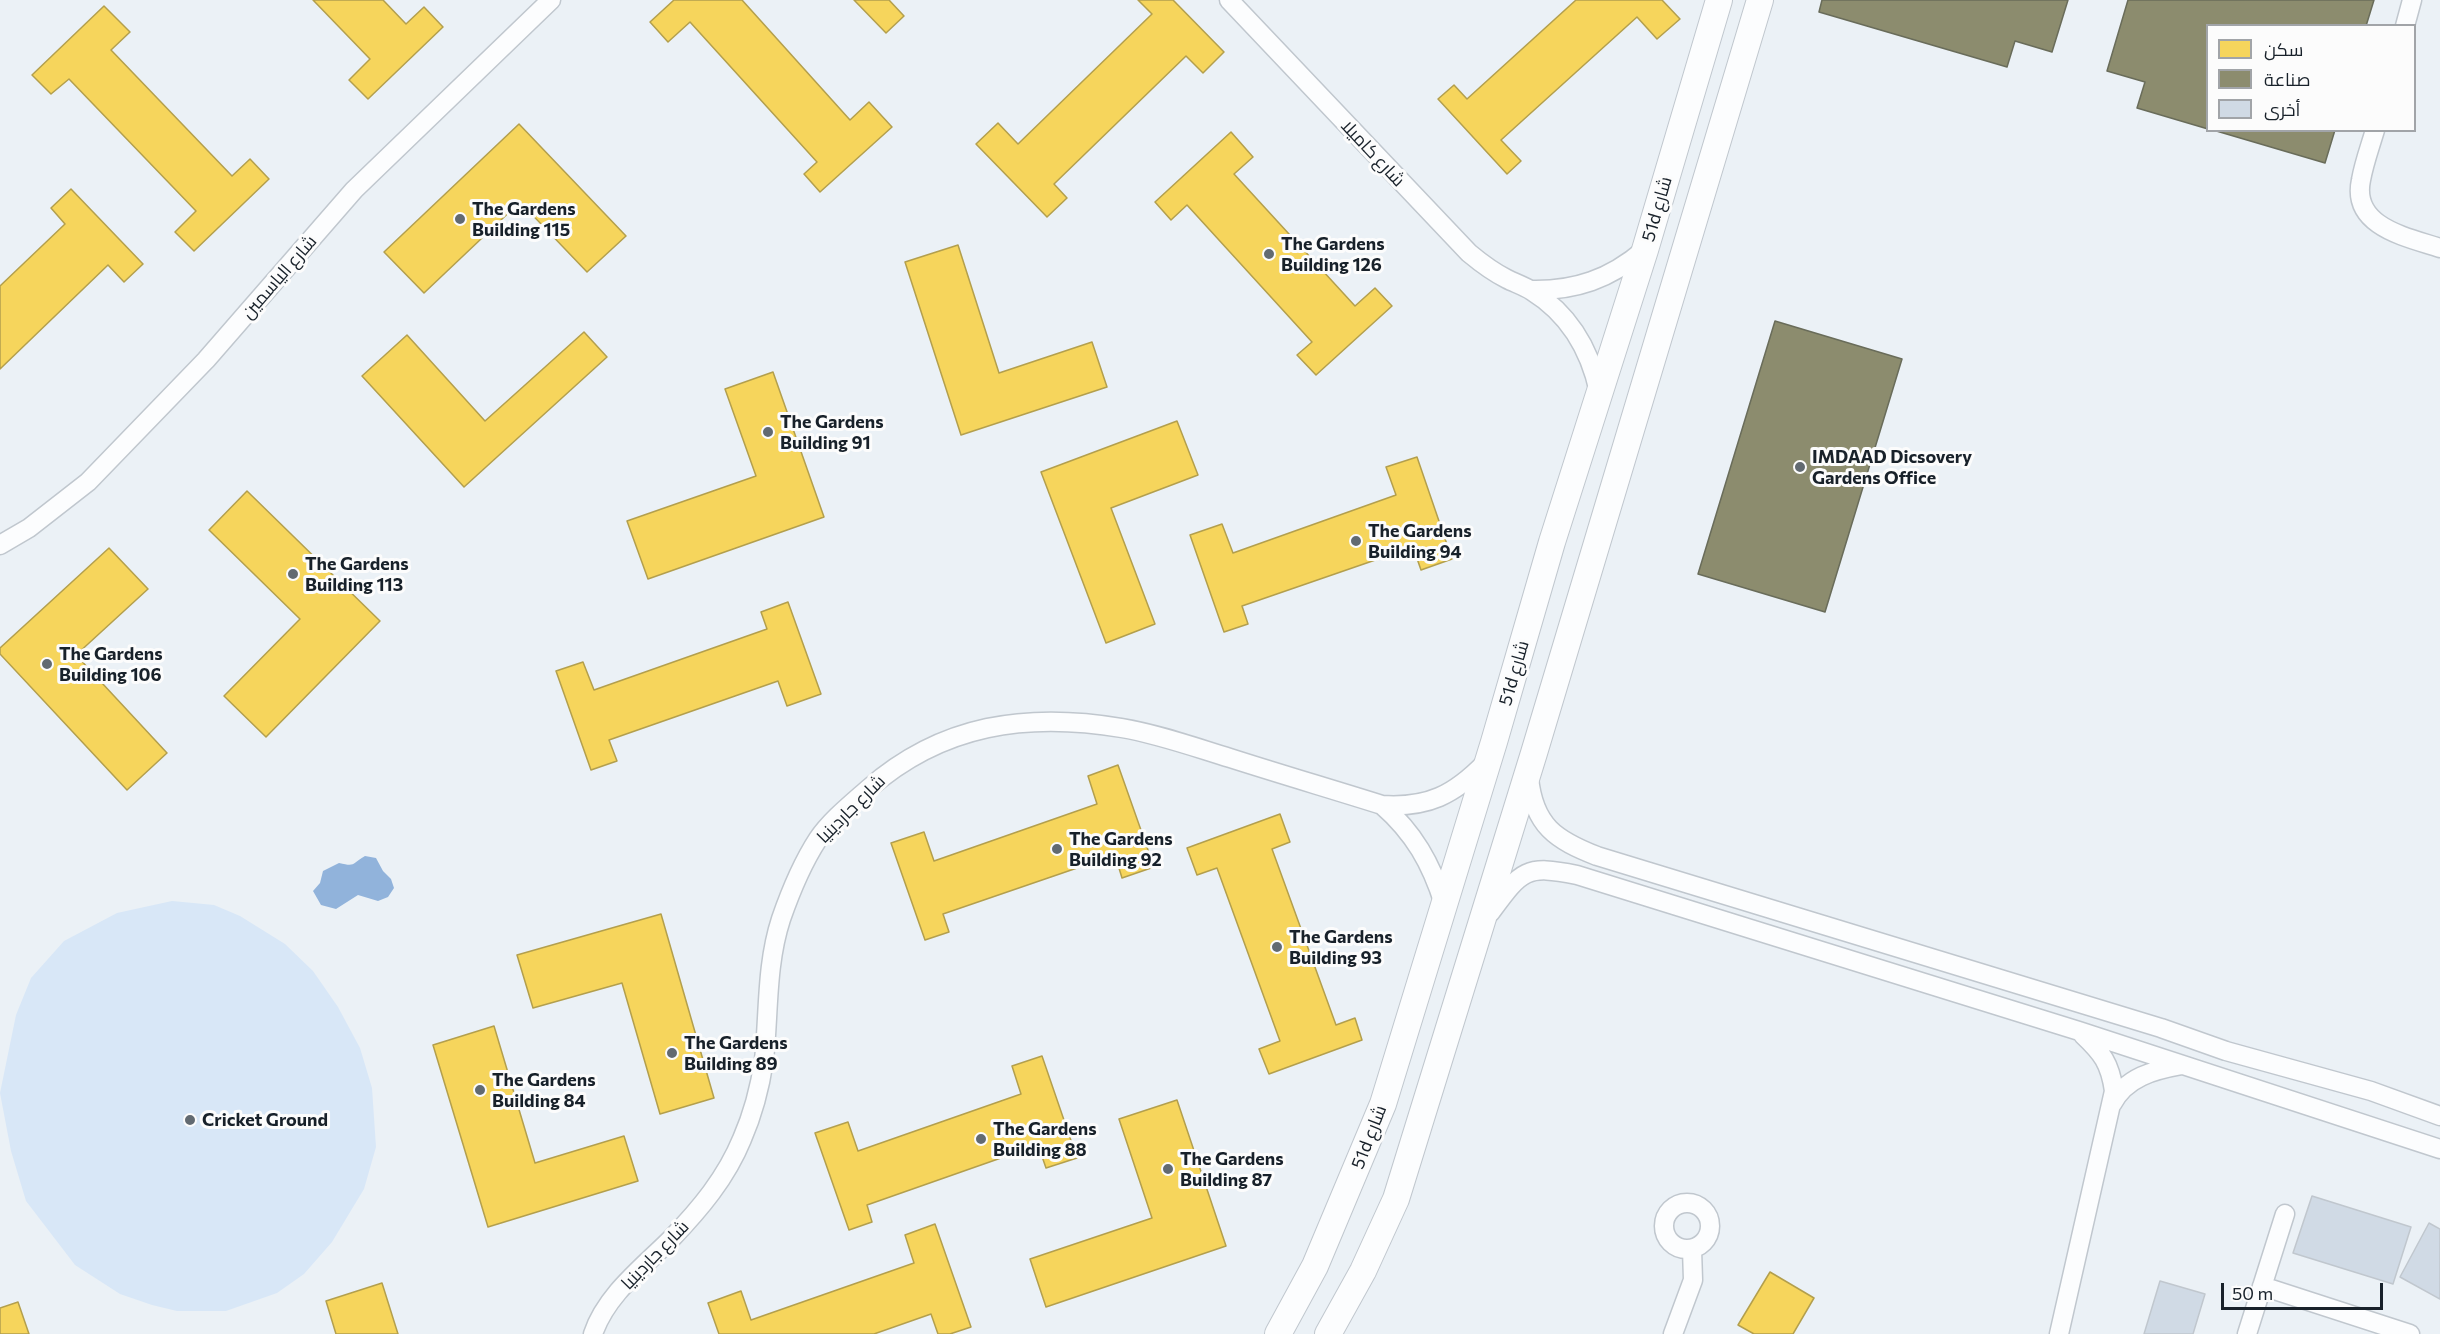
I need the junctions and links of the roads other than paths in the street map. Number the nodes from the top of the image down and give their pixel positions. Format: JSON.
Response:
{"nodes":[{"id":1,"x":551,"y":0,"type":"edge"},
{"id":2,"x":1229,"y":0,"type":"edge"},
{"id":3,"x":1719,"y":0,"type":"edge"},
{"id":4,"x":1760,"y":0,"type":"edge"},
{"id":5,"x":2412,"y":0,"type":"edge"},
{"id":6,"x":2406,"y":24,"type":"edge"},
{"id":7,"x":2375,"y":132,"type":"edge"},
{"id":8,"x":2440,"y":248,"type":"edge"},
{"id":9,"x":1645,"y":250,"type":"junction"},
{"id":10,"x":1531,"y":290,"type":"junction"},
{"id":11,"x":1599,"y":396,"type":"junction"},
{"id":12,"x":0,"y":545,"type":"edge"},
{"id":13,"x":1487,"y":761,"type":"junction"},
{"id":14,"x":1528,"y":771,"type":"junction"},
{"id":15,"x":1382,"y":805,"type":"junction"},
{"id":16,"x":1444,"y":904,"type":"junction"},
{"id":17,"x":1482,"y":924,"type":"junction"},
{"id":18,"x":2079,"y":1031,"type":"junction"},
{"id":19,"x":2184,"y":1065,"type":"junction"},
{"id":20,"x":2112,"y":1105,"type":"junction"},
{"id":21,"x":2440,"y":1116,"type":"edge"},
{"id":22,"x":2440,"y":1149,"type":"edge"},
{"id":23,"x":2285,"y":1214,"type":"dead end"},
{"id":24,"x":1692,"y":1249,"type":"dead end"},
{"id":25,"x":2262,"y":1286,"type":"junction"},
{"id":26,"x":593,"y":1334,"type":"edge"},
{"id":27,"x":1278,"y":1334,"type":"edge"},
{"id":28,"x":1328,"y":1334,"type":"edge"},
{"id":29,"x":1673,"y":1334,"type":"edge"},
{"id":30,"x":2059,"y":1334,"type":"edge"},
{"id":31,"x":2247,"y":1334,"type":"edge"},
{"id":32,"x":2410,"y":1334,"type":"edge"}],
"edges":[{"from":1,"to":12,"type":"street","name":"شارع الياسمين"},
{"from":2,"to":10,"type":"street","name":"شارع كاميلا"},
{"from":3,"to":9,"type":"street","name":"51d شارع"},
{"from":4,"to":14,"type":"street"},
{"from":5,"to":6,"type":"street"},
{"from":7,"to":8,"type":"street"},
{"from":9,"to":10,"type":"street","name":"شارع كاميلا"},
{"from":9,"to":11,"type":"street","name":"51d شارع"},
{"from":10,"to":11,"type":"street","name":"شارع كاميلا"},
{"from":11,"to":13,"type":"street","name":"51d شارع"},
{"from":13,"to":15,"type":"street","name":"شارع جاردينيا"},
{"from":13,"to":16,"type":"street","name":"51d شارع"},
{"from":14,"to":17,"type":"street"},
{"from":14,"to":21,"type":"street"},
{"from":15,"to":16,"type":"street","name":"شارع جاردينيا"},
{"from":15,"to":26,"type":"street","name":"شارع جاردينيا"},
{"from":16,"to":27,"type":"street","name":"51d شارع"},
{"from":17,"to":18,"type":"street"},
{"from":17,"to":28,"type":"street"},
{"from":18,"to":19,"type":"street"},
{"from":18,"to":20,"type":"street"},
{"from":19,"to":20,"type":"street"},
{"from":19,"to":22,"type":"street"},
{"from":20,"to":30,"type":"street"},
{"from":23,"to":25,"type":"street"},
{"from":24,"to":29,"type":"street"},
{"from":25,"to":31,"type":"street"},
{"from":25,"to":32,"type":"street"}]}
